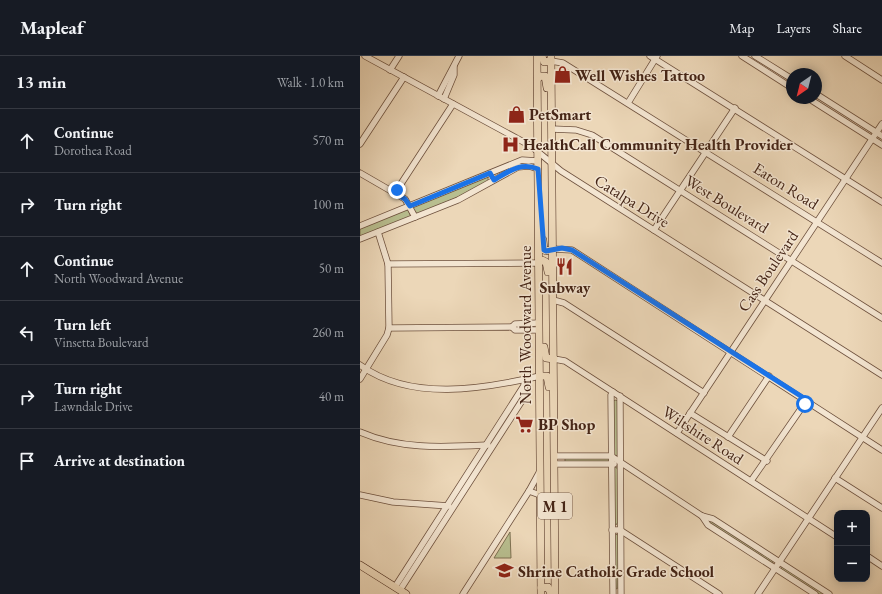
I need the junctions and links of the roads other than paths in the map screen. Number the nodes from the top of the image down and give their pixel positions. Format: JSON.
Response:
{"nodes":[{"id":1,"x":365,"y":56,"type":"edge"},
{"id":2,"x":399,"y":56,"type":"edge"},
{"id":3,"x":459,"y":56,"type":"edge"},
{"id":4,"x":538,"y":56,"type":"edge"},
{"id":5,"x":542,"y":56,"type":"edge"},
{"id":6,"x":742,"y":56,"type":"edge"},
{"id":7,"x":756,"y":56,"type":"edge"},
{"id":8,"x":845,"y":56,"type":"edge"},
{"id":9,"x":654,"y":57,"type":"edge"},
{"id":10,"x":551,"y":58,"type":"edge"},
{"id":11,"x":776,"y":68,"type":"junction"},
{"id":12,"x":390,"y":70,"type":"junction"},
{"id":13,"x":772,"y":74,"type":"junction"},
{"id":14,"x":786,"y":75,"type":"edge"},
{"id":15,"x":404,"y":77,"type":"junction"},
{"id":16,"x":538,"y":78,"type":"junction"},
{"id":17,"x":882,"y":80,"type":"edge"},
{"id":18,"x":786,"y":84,"type":"edge"},
{"id":19,"x":441,"y":97,"type":"junction"},
{"id":20,"x":822,"y":98,"type":"edge"},
{"id":21,"x":628,"y":103,"type":"junction"},
{"id":22,"x":453,"y":104,"type":"junction"},
{"id":23,"x":817,"y":104,"type":"edge"},
{"id":24,"x":735,"y":108,"type":"junction"},
{"id":25,"x":882,"y":124,"type":"edge"},
{"id":26,"x":552,"y":129,"type":"junction"},
{"id":27,"x":876,"y":133,"type":"junction"},
{"id":28,"x":882,"y":136,"type":"edge"},
{"id":29,"x":872,"y":139,"type":"junction"},
{"id":30,"x":360,"y":144,"type":"edge"},
{"id":31,"x":882,"y":145,"type":"edge"},
{"id":32,"x":538,"y":152,"type":"junction"},
{"id":33,"x":706,"y":152,"type":"junction"},
{"id":34,"x":538,"y":160,"type":"junction"},
{"id":35,"x":552,"y":164,"type":"junction"},
{"id":36,"x":538,"y":169,"type":"junction"},
{"id":37,"x":360,"y":173,"type":"edge"},
{"id":38,"x":490,"y":173,"type":"junction"},
{"id":39,"x":846,"y":178,"type":"junction"},
{"id":40,"x":494,"y":180,"type":"junction"},
{"id":41,"x":680,"y":190,"type":"junction"},
{"id":42,"x":395,"y":193,"type":"junction"},
{"id":43,"x":539,"y":194,"type":"junction"},
{"id":44,"x":882,"y":202,"type":"edge"},
{"id":45,"x":410,"y":206,"type":"junction"},
{"id":46,"x":415,"y":217,"type":"junction"},
{"id":47,"x":817,"y":222,"type":"junction"},
{"id":48,"x":360,"y":226,"type":"edge"},
{"id":49,"x":654,"y":230,"type":"junction"},
{"id":50,"x":378,"y":232,"type":"junction"},
{"id":51,"x":360,"y":239,"type":"edge"},
{"id":52,"x":553,"y":249,"type":"junction"},
{"id":53,"x":791,"y":260,"type":"junction"},
{"id":54,"x":539,"y":263,"type":"junction"},
{"id":55,"x":882,"y":263,"type":"edge"},
{"id":56,"x":388,"y":264,"type":"junction"},
{"id":57,"x":553,"y":300,"type":"junction"},
{"id":58,"x":764,"y":301,"type":"junction"},
{"id":59,"x":882,"y":318,"type":"edge"},
{"id":60,"x":539,"y":326,"type":"junction"},
{"id":61,"x":389,"y":328,"type":"junction"},
{"id":62,"x":730,"y":352,"type":"junction"},
{"id":63,"x":554,"y":359,"type":"junction"},
{"id":64,"x":360,"y":365,"type":"edge"},
{"id":65,"x":366,"y":369,"type":"junction"},
{"id":66,"x":882,"y":375,"type":"edge"},
{"id":67,"x":540,"y":376,"type":"junction"},
{"id":68,"x":769,"y":376,"type":"junction"},
{"id":69,"x":360,"y":379,"type":"edge"},
{"id":70,"x":524,"y":382,"type":"junction"},
{"id":71,"x":613,"y":392,"type":"junction"},
{"id":72,"x":704,"y":393,"type":"junction"},
{"id":73,"x":620,"y":396,"type":"junction"},
{"id":74,"x":807,"y":400,"type":"junction"},
{"id":75,"x":882,"y":408,"type":"edge"},
{"id":76,"x":690,"y":413,"type":"junction"},
{"id":77,"x":554,"y":418,"type":"junction"},
{"id":78,"x":360,"y":432,"type":"edge"},
{"id":79,"x":677,"y":433,"type":"junction"},
{"id":80,"x":728,"y":437,"type":"junction"},
{"id":81,"x":863,"y":438,"type":"junction"},
{"id":82,"x":486,"y":445,"type":"junction"},
{"id":83,"x":493,"y":446,"type":"junction"},
{"id":84,"x":882,"y":450,"type":"edge"},
{"id":85,"x":554,"y":456,"type":"junction"},
{"id":86,"x":611,"y":456,"type":"junction"},
{"id":87,"x":767,"y":461,"type":"junction"},
{"id":88,"x":554,"y":464,"type":"junction"},
{"id":89,"x":612,"y":464,"type":"junction"},
{"id":90,"x":620,"y":464,"type":"junction"},
{"id":91,"x":540,"y":471,"type":"junction"},
{"id":92,"x":835,"y":478,"type":"junction"},
{"id":93,"x":751,"y":481,"type":"junction"},
{"id":94,"x":529,"y":491,"type":"junction"},
{"id":95,"x":360,"y":495,"type":"edge"},
{"id":96,"x":540,"y":495,"type":"junction"},
{"id":97,"x":450,"y":506,"type":"junction"},
{"id":98,"x":882,"y":508,"type":"edge"},
{"id":99,"x":702,"y":516,"type":"junction"},
{"id":100,"x":809,"y":518,"type":"junction"},
{"id":101,"x":612,"y":530,"type":"junction"},
{"id":102,"x":620,"y":530,"type":"junction"},
{"id":103,"x":541,"y":535,"type":"junction"},
{"id":104,"x":834,"y":535,"type":"edge"},
{"id":105,"x":870,"y":558,"type":"edge"},
{"id":106,"x":780,"y":562,"type":"junction"},
{"id":107,"x":360,"y":565,"type":"edge"},
{"id":108,"x":882,"y":566,"type":"edge"},
{"id":109,"x":776,"y":568,"type":"junction"},
{"id":110,"x":555,"y":571,"type":"junction"},
{"id":111,"x":400,"y":590,"type":"edge"},
{"id":112,"x":541,"y":591,"type":"edge"},
{"id":113,"x":613,"y":592,"type":"edge"},
{"id":114,"x":463,"y":594,"type":"edge"},
{"id":115,"x":551,"y":594,"type":"edge"},
{"id":116,"x":555,"y":594,"type":"edge"},
{"id":117,"x":621,"y":594,"type":"edge"},
{"id":118,"x":719,"y":594,"type":"edge"},
{"id":119,"x":758,"y":594,"type":"edge"},
{"id":120,"x":816,"y":594,"type":"edge"},
{"id":121,"x":829,"y":594,"type":"edge"}],
"edges":[{"from":1,"to":12,"type":"street","name":"Catalpa Drive"},
{"from":2,"to":12,"type":"street"},
{"from":3,"to":19,"type":"street"},
{"from":4,"to":16,"type":"main road","name":"North Woodward Avenue","number":"M 1"},
{"from":5,"to":10,"type":"main road"},
{"from":6,"to":13,"type":"street"},
{"from":7,"to":11,"type":"street"},
{"from":8,"to":17,"type":"street"},
{"from":9,"to":21,"type":"street"},
{"from":9,"to":24,"type":"street"},
{"from":10,"to":21,"type":"street","name":"Eaton Road"},
{"from":10,"to":26,"type":"main road","number":"M 1"},
{"from":11,"to":13,"type":"street"},
{"from":11,"to":14,"type":"street"},
{"from":12,"to":15,"type":"street","name":"Catalpa Drive"},
{"from":13,"to":18,"type":"street"},
{"from":15,"to":19,"type":"street","name":"Catalpa Drive"},
{"from":15,"to":30,"type":"street"},
{"from":16,"to":26,"type":"main road"},
{"from":16,"to":32,"type":"main road","name":"North Woodward Avenue","number":"M 1"},
{"from":19,"to":22,"type":"street","name":"Catalpa Drive"},
{"from":20,"to":27,"type":"street"},
{"from":21,"to":33,"type":"street","name":"Eaton Road"},
{"from":22,"to":32,"type":"street","name":"Catalpa Drive"},
{"from":22,"to":42,"type":"street"},
{"from":23,"to":29,"type":"street"},
{"from":24,"to":33,"type":"street"},
{"from":24,"to":39,"type":"street"},
{"from":25,"to":27,"type":"street","name":"Cass Boulevard"},
{"from":26,"to":35,"type":"main road","number":"M 1"},
{"from":26,"to":41,"type":"street","name":"West Boulevard"},
{"from":27,"to":28,"type":"street"},
{"from":27,"to":29,"type":"street","name":"Cass Boulevard"},
{"from":29,"to":31,"type":"street"},
{"from":29,"to":39,"type":"street","name":"Cass Boulevard"},
{"from":32,"to":34,"type":"main road","name":"North Woodward Avenue","number":"M 1"},
{"from":32,"to":35,"type":"street","name":"Catalpa Drive"},
{"from":33,"to":41,"type":"street"},
{"from":33,"to":47,"type":"street","name":"Eaton Road"},
{"from":34,"to":36,"type":"main road","name":"North Woodward Avenue","number":"M 1"},
{"from":34,"to":38,"type":"street"},
{"from":35,"to":49,"type":"street","name":"Catalpa Drive"},
{"from":35,"to":52,"type":"main road","number":"M 1"},
{"from":36,"to":40,"type":"street"},
{"from":36,"to":43,"type":"main road","name":"North Woodward Avenue","number":"M 1"},
{"from":37,"to":42,"type":"street"},
{"from":38,"to":40,"type":"street"},
{"from":38,"to":45,"type":"street"},
{"from":39,"to":44,"type":"street"},
{"from":39,"to":47,"type":"street","name":"Cass Boulevard"},
{"from":40,"to":46,"type":"street"},
{"from":41,"to":49,"type":"street"},
{"from":41,"to":53,"type":"street","name":"West Boulevard"},
{"from":42,"to":45,"type":"street"},
{"from":43,"to":52,"type":"main road"},
{"from":43,"to":54,"type":"main road","name":"North Woodward Avenue","number":"M 1"},
{"from":45,"to":46,"type":"street"},
{"from":45,"to":48,"type":"street"},
{"from":46,"to":50,"type":"street"},
{"from":47,"to":53,"type":"street","name":"Cass Boulevard"},
{"from":47,"to":55,"type":"street","name":"Eaton Road"},
{"from":49,"to":58,"type":"street","name":"Catalpa Drive"},
{"from":50,"to":51,"type":"street"},
{"from":50,"to":56,"type":"street"},
{"from":52,"to":57,"type":"main road","number":"M 1"},
{"from":52,"to":62,"type":"street"},
{"from":53,"to":58,"type":"street","name":"Cass Boulevard"},
{"from":53,"to":59,"type":"street","name":"West Boulevard"},
{"from":54,"to":56,"type":"street"},
{"from":54,"to":57,"type":"main road"},
{"from":54,"to":60,"type":"main road","name":"North Woodward Avenue","number":"M 1"},
{"from":56,"to":61,"type":"street"},
{"from":57,"to":63,"type":"main road","number":"M 1"},
{"from":57,"to":72,"type":"street"},
{"from":58,"to":62,"type":"street","name":"Cass Boulevard"},
{"from":58,"to":66,"type":"street","name":"Catalpa Drive"},
{"from":60,"to":61,"type":"street"},
{"from":60,"to":63,"type":"main road"},
{"from":60,"to":67,"type":"main road","name":"North Woodward Avenue","number":"M 1"},
{"from":61,"to":65,"type":"street"},
{"from":62,"to":68,"type":"street"},
{"from":62,"to":72,"type":"street","name":"Cass Boulevard"},
{"from":63,"to":71,"type":"street","name":"Wiltshire Road"},
{"from":63,"to":77,"type":"main road","number":"M 1"},
{"from":64,"to":65,"type":"street"},
{"from":65,"to":69,"type":"street"},
{"from":65,"to":70,"type":"street"},
{"from":67,"to":70,"type":"street"},
{"from":67,"to":77,"type":"main road"},
{"from":67,"to":91,"type":"main road","name":"North Woodward Avenue","number":"M 1"},
{"from":68,"to":74,"type":"street"},
{"from":68,"to":80,"type":"street"},
{"from":70,"to":82,"type":"street"},
{"from":70,"to":83,"type":"street"},
{"from":71,"to":73,"type":"street","name":"Wiltshire Road"},
{"from":71,"to":86,"type":"street"},
{"from":72,"to":76,"type":"street","name":"Cass Boulevard"},
{"from":73,"to":79,"type":"street","name":"Wiltshire Road"},
{"from":73,"to":90,"type":"street"},
{"from":74,"to":81,"type":"street"},
{"from":74,"to":87,"type":"street"},
{"from":75,"to":81,"type":"street"},
{"from":76,"to":79,"type":"street","name":"Cass Boulevard"},
{"from":76,"to":80,"type":"street"},
{"from":77,"to":85,"type":"main road","number":"M 1"},
{"from":78,"to":82,"type":"street"},
{"from":79,"to":93,"type":"street","name":"Wiltshire Road"},
{"from":80,"to":87,"type":"street"},
{"from":81,"to":84,"type":"street"},
{"from":81,"to":92,"type":"street"},
{"from":82,"to":83,"type":"street"},
{"from":82,"to":97,"type":"street"},
{"from":83,"to":97,"type":"street"},
{"from":85,"to":86,"type":"street"},
{"from":85,"to":88,"type":"main road","number":"M 1"},
{"from":86,"to":89,"type":"street"},
{"from":86,"to":90,"type":"street"},
{"from":87,"to":93,"type":"street"},
{"from":88,"to":89,"type":"street"},
{"from":88,"to":110,"type":"main road","number":"M 1"},
{"from":89,"to":90,"type":"street"},
{"from":89,"to":101,"type":"street"},
{"from":90,"to":99,"type":"street"},
{"from":90,"to":102,"type":"street"},
{"from":91,"to":94,"type":"street"},
{"from":91,"to":96,"type":"main road","name":"North Woodward Avenue","number":"M 1"},
{"from":92,"to":98,"type":"street"},
{"from":92,"to":100,"type":"street"},
{"from":93,"to":100,"type":"street","name":"Wiltshire Road"},
{"from":94,"to":96,"type":"street"},
{"from":94,"to":114,"type":"street"},
{"from":95,"to":97,"type":"street"},
{"from":96,"to":103,"type":"main road","name":"North Woodward Avenue","number":"M 1"},
{"from":97,"to":111,"type":"street"},
{"from":99,"to":106,"type":"street"},
{"from":99,"to":109,"type":"street"},
{"from":100,"to":104,"type":"street","name":"Wiltshire Road"},
{"from":100,"to":106,"type":"street"},
{"from":101,"to":102,"type":"street"},
{"from":101,"to":113,"type":"street"},
{"from":102,"to":117,"type":"street"},
{"from":102,"to":118,"type":"street"},
{"from":103,"to":110,"type":"main road"},
{"from":103,"to":112,"type":"main road","name":"North Woodward Avenue","number":"M 1"},
{"from":105,"to":108,"type":"street"},
{"from":106,"to":109,"type":"street"},
{"from":106,"to":121,"type":"street"},
{"from":107,"to":111,"type":"main road"},
{"from":109,"to":119,"type":"street"},
{"from":109,"to":120,"type":"street"},
{"from":110,"to":116,"type":"main road","number":"M 1"},
{"from":112,"to":115,"type":"main road"},
{"from":113,"to":117,"type":"street"}]}
